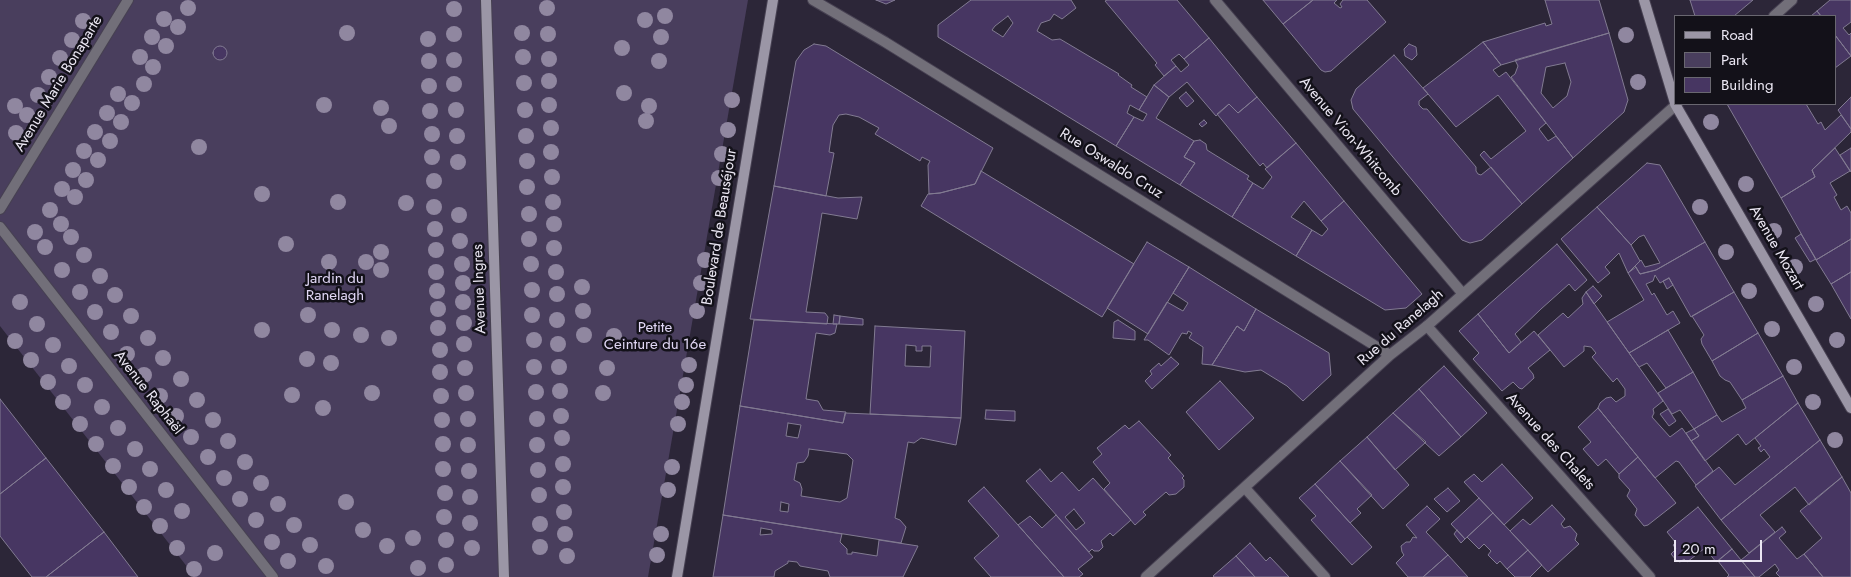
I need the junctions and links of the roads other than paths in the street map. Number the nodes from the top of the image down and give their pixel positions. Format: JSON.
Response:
{"nodes":[{"id":1,"x":128,"y":0,"type":"edge"},
{"id":2,"x":486,"y":0,"type":"edge"},
{"id":3,"x":773,"y":0,"type":"edge"},
{"id":4,"x":813,"y":0,"type":"edge"},
{"id":5,"x":1215,"y":0,"type":"edge"},
{"id":6,"x":1644,"y":0,"type":"edge"},
{"id":7,"x":1792,"y":0,"type":"edge"},
{"id":8,"x":1775,"y":15,"type":"edge"},
{"id":9,"x":1674,"y":98,"type":"edge"},
{"id":10,"x":1675,"y":105,"type":"edge"},
{"id":11,"x":1677,"y":105,"type":"edge"},
{"id":12,"x":0,"y":209,"type":"edge"},
{"id":13,"x":0,"y":227,"type":"edge"},
{"id":14,"x":1463,"y":294,"type":"junction"},
{"id":15,"x":1428,"y":326,"type":"junction"},
{"id":16,"x":1390,"y":356,"type":"junction"},
{"id":17,"x":1851,"y":408,"type":"edge"},
{"id":18,"x":1245,"y":488,"type":"junction"},
{"id":19,"x":273,"y":577,"type":"edge"},
{"id":20,"x":504,"y":577,"type":"edge"},
{"id":21,"x":677,"y":577,"type":"edge"},
{"id":22,"x":1146,"y":577,"type":"edge"},
{"id":23,"x":1325,"y":577,"type":"edge"},
{"id":24,"x":1650,"y":577,"type":"edge"}],
"edges":[{"from":1,"to":12,"type":"street","name":"Avenue Marie Bonaparte"},
{"from":2,"to":20,"type":"street","name":"Avenue Ingres"},
{"from":3,"to":21,"type":"street","name":"Boulevard de Beauséjour"},
{"from":4,"to":16,"type":"street","name":"Rue Oswaldo Cruz"},
{"from":5,"to":14,"type":"street","name":"Avenue Vion-Whitcomb"},
{"from":6,"to":9,"type":"street","name":"Avenue Mozart"},
{"from":7,"to":8,"type":"street"},
{"from":10,"to":14,"type":"street","name":"Rue du Ranelagh"},
{"from":11,"to":17,"type":"street","name":"Avenue Mozart"},
{"from":13,"to":19,"type":"street","name":"Avenue Raphaël"},
{"from":14,"to":15,"type":"street","name":"Rue du Ranelagh"},
{"from":15,"to":16,"type":"street","name":"Rue du Ranelagh"},
{"from":15,"to":24,"type":"street","name":"Avenue des Chalets"},
{"from":16,"to":18,"type":"street","name":"Rue du Ranelagh"},
{"from":18,"to":22,"type":"street","name":"Rue du Ranelagh"},
{"from":18,"to":23,"type":"street"}]}
